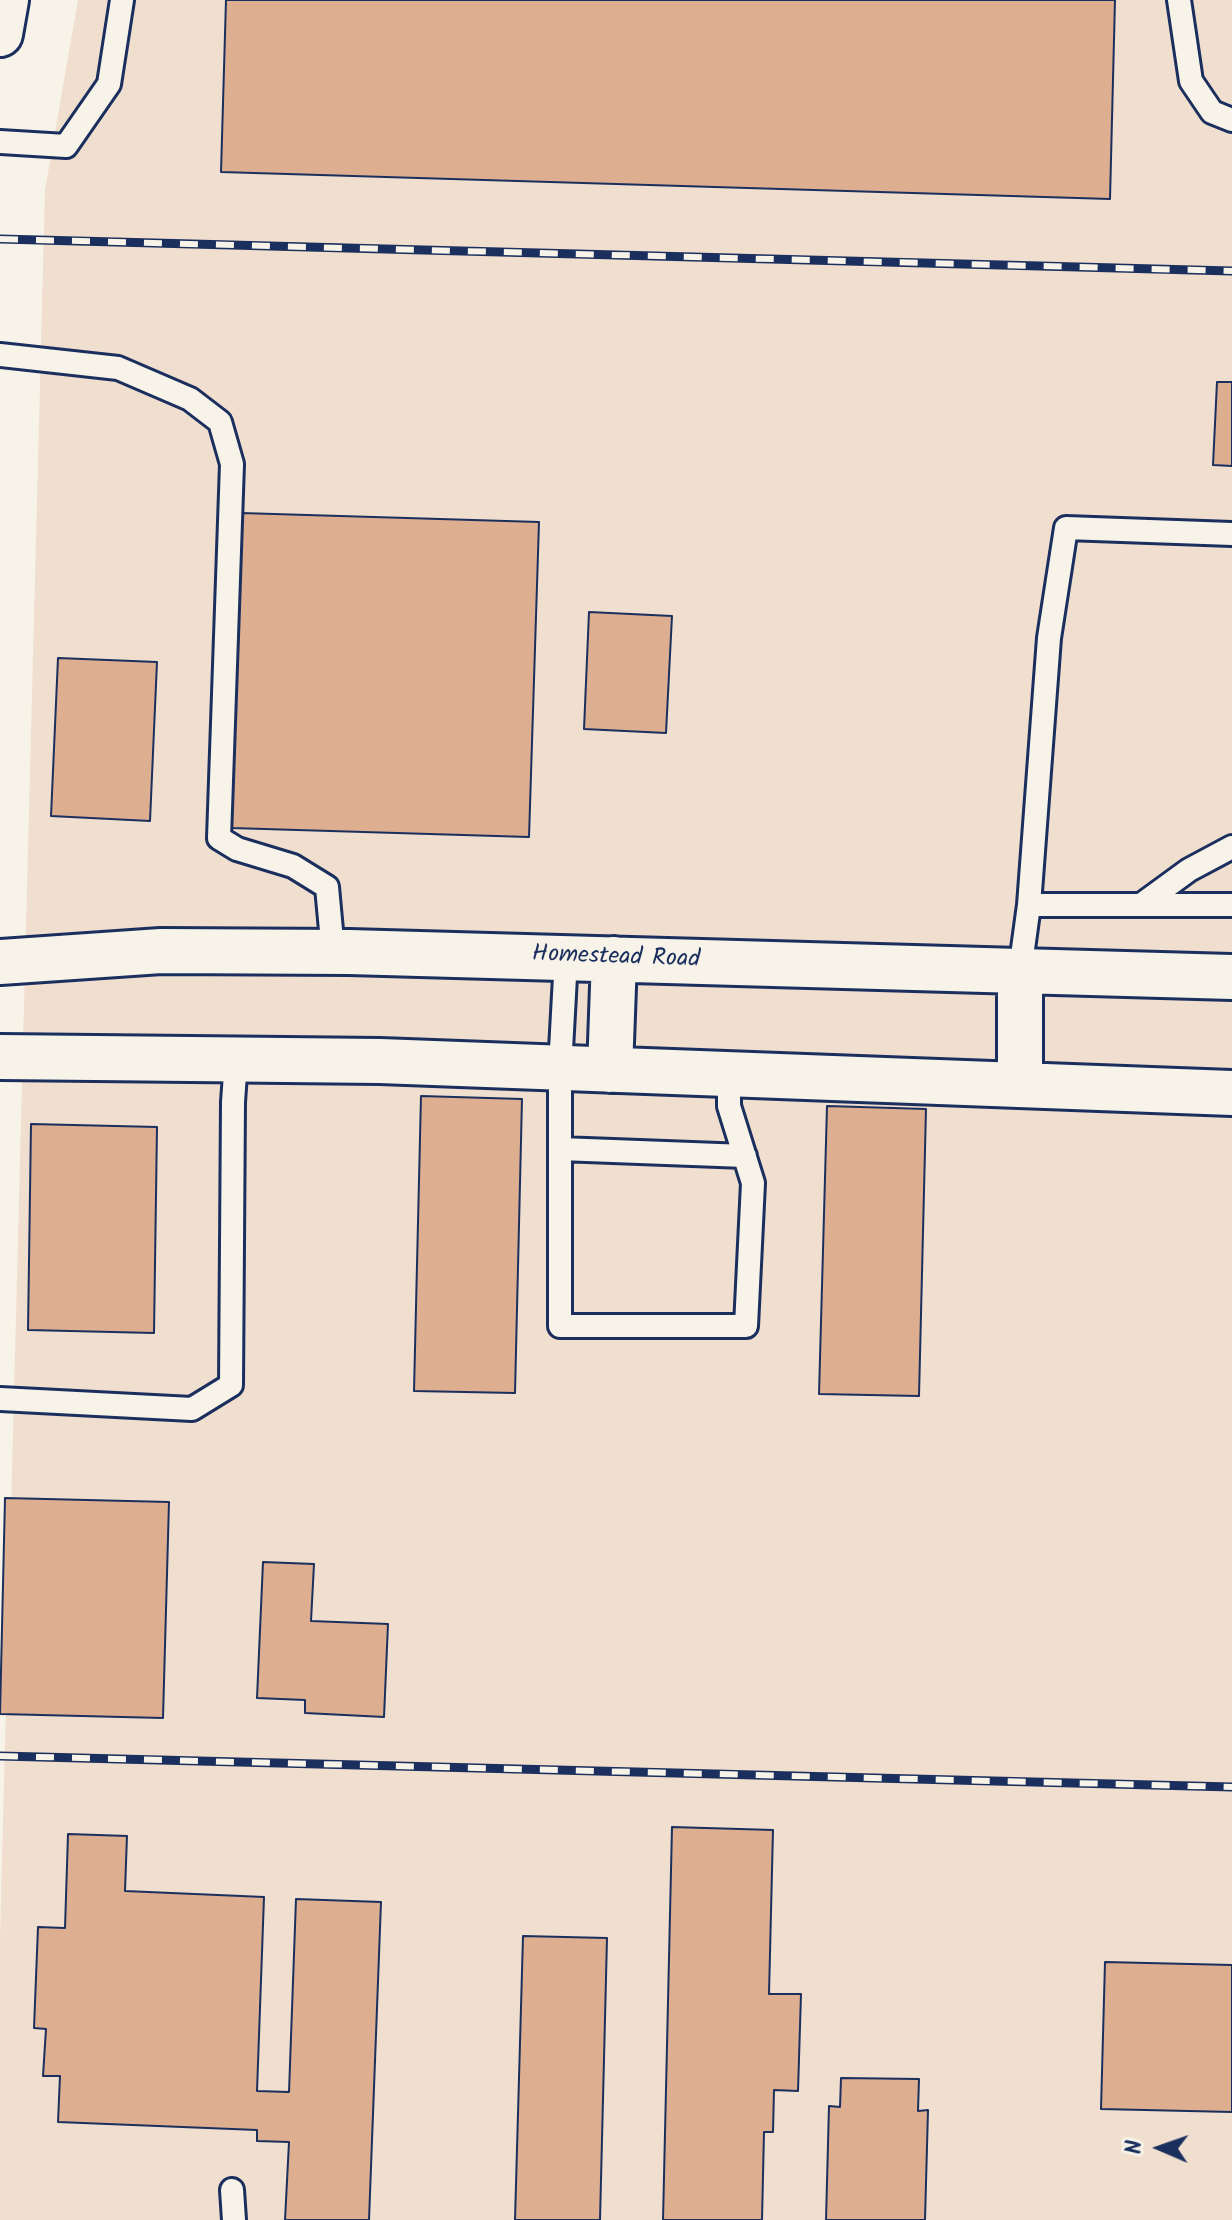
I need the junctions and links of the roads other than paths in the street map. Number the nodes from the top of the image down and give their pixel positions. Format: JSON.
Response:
{"nodes":[{"id":1,"x":6,"y":0,"type":"edge"},
{"id":2,"x":122,"y":0,"type":"edge"},
{"id":3,"x":1179,"y":0,"type":"edge"},
{"id":4,"x":0,"y":34,"type":"edge"},
{"id":5,"x":1232,"y":120,"type":"edge"},
{"id":6,"x":0,"y":142,"type":"edge"},
{"id":7,"x":0,"y":355,"type":"edge"},
{"id":8,"x":1232,"y":534,"type":"edge"},
{"id":9,"x":1232,"y":847,"type":"edge"},
{"id":10,"x":1029,"y":905,"type":"junction"},
{"id":11,"x":1141,"y":905,"type":"junction"},
{"id":12,"x":1232,"y":905,"type":"edge"},
{"id":13,"x":333,"y":952,"type":"junction"},
{"id":14,"x":566,"y":958,"type":"junction"},
{"id":15,"x":614,"y":959,"type":"junction"},
{"id":16,"x":0,"y":962,"type":"edge"},
{"id":17,"x":1020,"y":971,"type":"junction"},
{"id":18,"x":1232,"y":977,"type":"edge"},
{"id":19,"x":0,"y":1057,"type":"edge"},
{"id":20,"x":236,"y":1060,"type":"junction"},
{"id":21,"x":560,"y":1068,"type":"junction"},
{"id":22,"x":610,"y":1070,"type":"junction"},
{"id":23,"x":729,"y":1074,"type":"junction"},
{"id":24,"x":1020,"y":1085,"type":"junction"},
{"id":25,"x":1232,"y":1093,"type":"edge"},
{"id":26,"x":560,"y":1149,"type":"junction"},
{"id":27,"x":745,"y":1156,"type":"junction"},
{"id":28,"x":0,"y":1399,"type":"edge"},
{"id":29,"x":232,"y":2190,"type":"dead end"},
{"id":30,"x":234,"y":2220,"type":"edge"}],
"edges":[{"from":1,"to":4,"type":"main road"},
{"from":2,"to":6,"type":"lane"},
{"from":3,"to":5,"type":"lane"},
{"from":7,"to":13,"type":"lane"},
{"from":8,"to":10,"type":"lane"},
{"from":9,"to":11,"type":"lane"},
{"from":10,"to":11,"type":"lane"},
{"from":10,"to":17,"type":"lane"},
{"from":11,"to":12,"type":"lane"},
{"from":13,"to":14,"type":"main road","name":"Homestead Road"},
{"from":13,"to":16,"type":"main road","name":"Homestead Road"},
{"from":14,"to":15,"type":"main road","name":"Homestead Road"},
{"from":14,"to":21,"type":"lane"},
{"from":15,"to":17,"type":"main road","name":"Homestead Road"},
{"from":15,"to":22,"type":"main road"},
{"from":17,"to":18,"type":"main road","name":"Homestead Road"},
{"from":17,"to":24,"type":"main road"},
{"from":19,"to":20,"type":"main road"},
{"from":20,"to":21,"type":"main road"},
{"from":20,"to":28,"type":"lane"},
{"from":21,"to":22,"type":"main road"},
{"from":21,"to":26,"type":"lane"},
{"from":22,"to":23,"type":"main road"},
{"from":23,"to":24,"type":"main road"},
{"from":23,"to":27,"type":"lane"},
{"from":24,"to":25,"type":"main road"},
{"from":26,"to":27,"type":"lane"},
{"from":26,"to":27,"type":"lane"},
{"from":29,"to":30,"type":"lane"}]}
